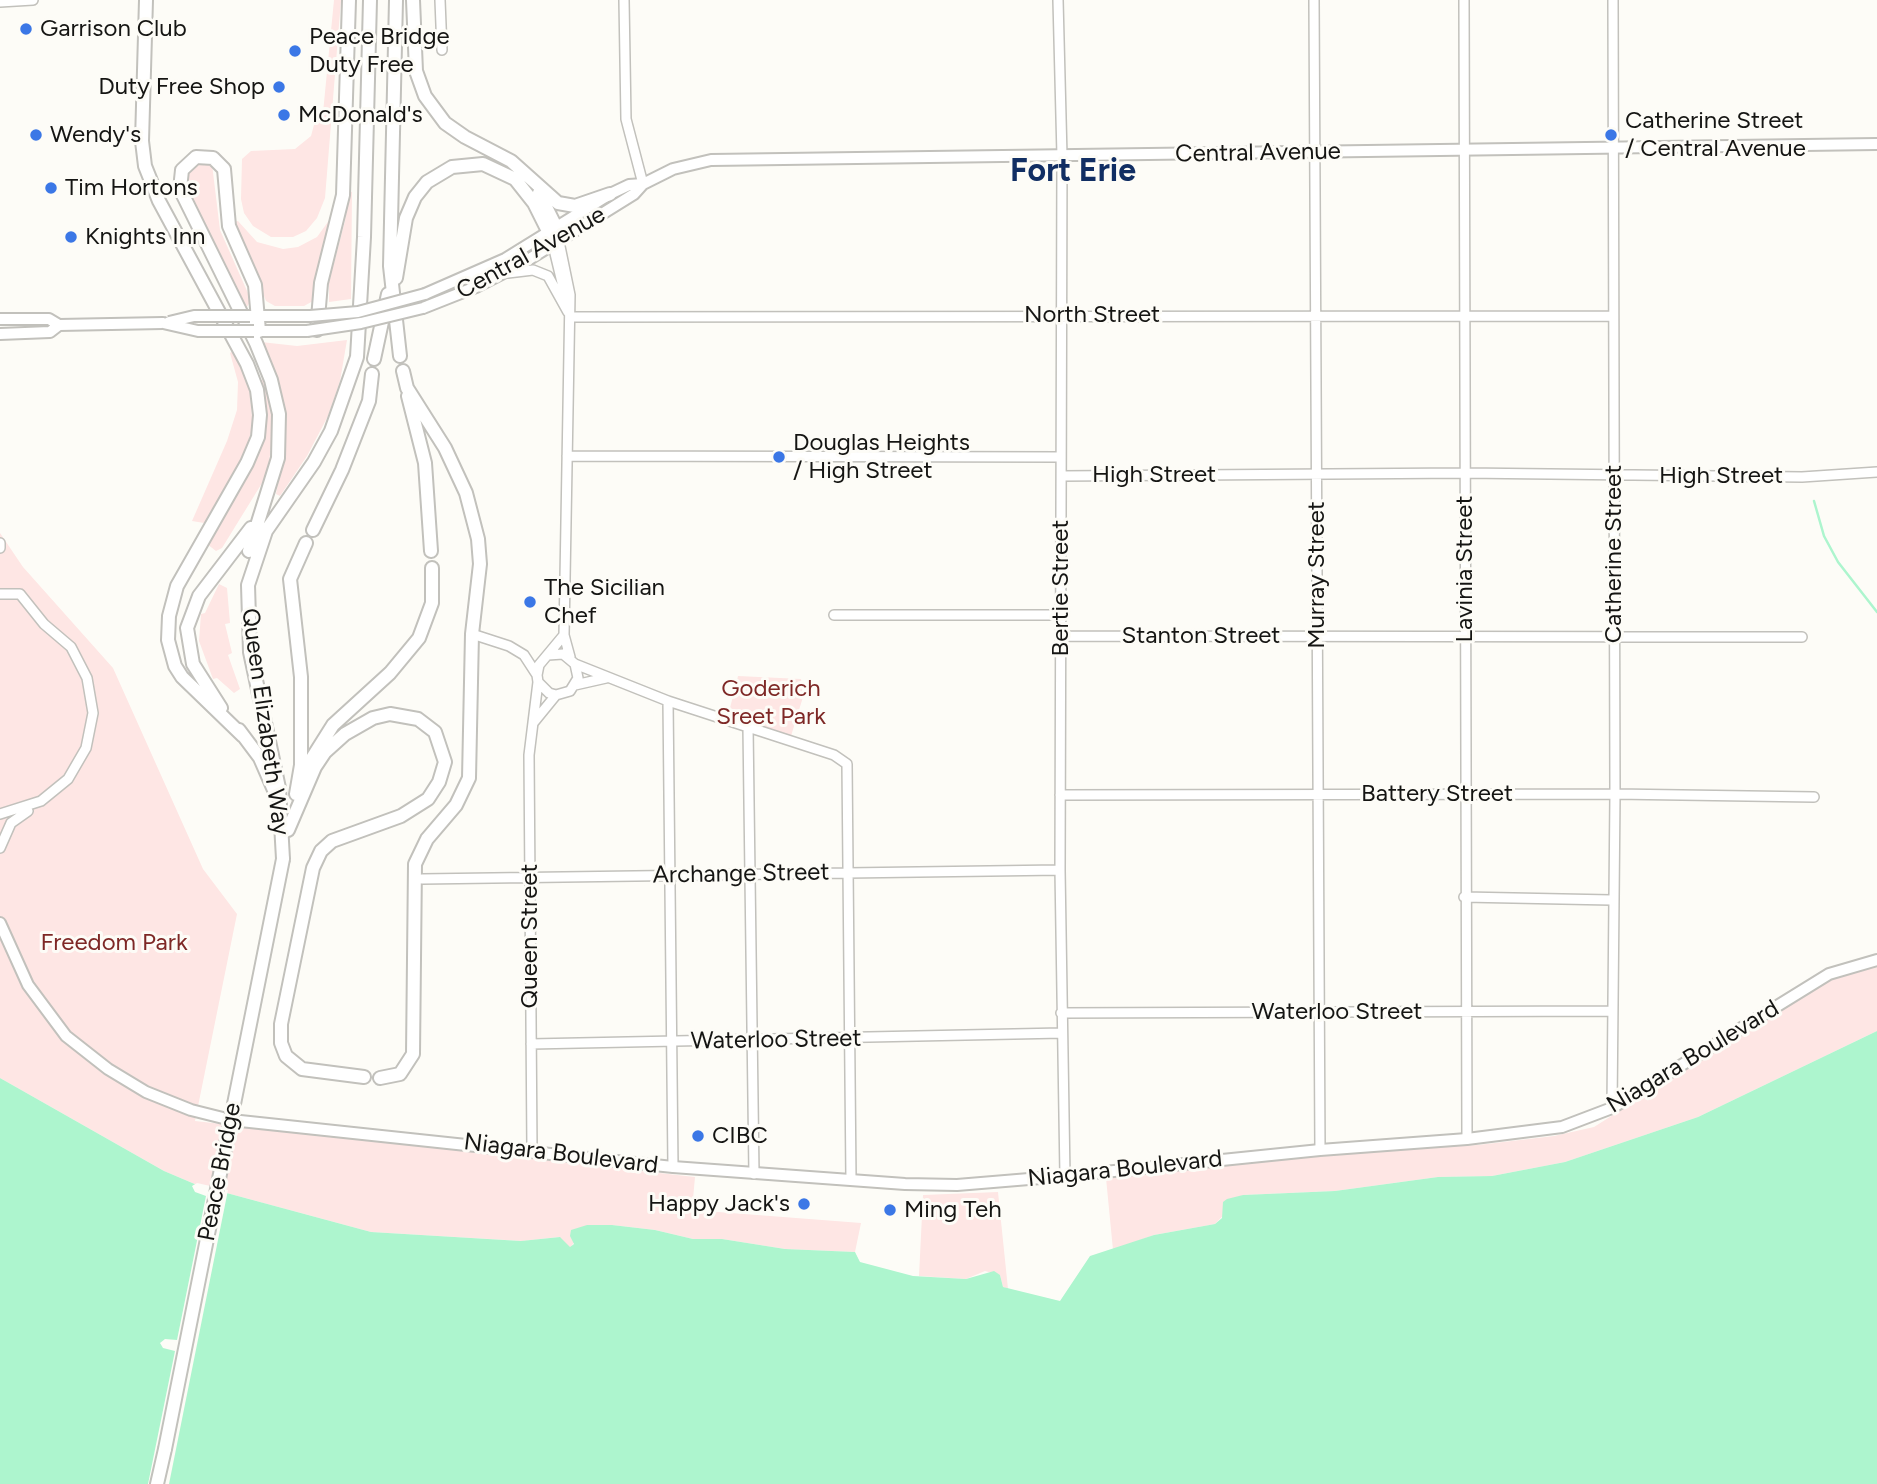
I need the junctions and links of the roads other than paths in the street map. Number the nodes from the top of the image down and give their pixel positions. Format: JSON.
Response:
{"nodes":[{"id":1,"x":33,"y":0,"type":"edge"},
{"id":2,"x":146,"y":0,"type":"edge"},
{"id":3,"x":349,"y":0,"type":"edge"},
{"id":4,"x":370,"y":0,"type":"edge"},
{"id":5,"x":396,"y":0,"type":"edge"},
{"id":6,"x":413,"y":0,"type":"edge"},
{"id":7,"x":440,"y":0,"type":"edge"},
{"id":8,"x":624,"y":0,"type":"edge"},
{"id":9,"x":1058,"y":0,"type":"edge"},
{"id":10,"x":1314,"y":0,"type":"edge"},
{"id":11,"x":1464,"y":0,"type":"edge"},
{"id":12,"x":1613,"y":0,"type":"edge"},
{"id":13,"x":0,"y":2,"type":"edge"},
{"id":14,"x":442,"y":51,"type":"dead end"},
{"id":15,"x":1877,"y":145,"type":"edge"},
{"id":16,"x":1611,"y":150,"type":"junction"},
{"id":17,"x":1464,"y":151,"type":"junction"},
{"id":18,"x":1315,"y":153,"type":"junction"},
{"id":19,"x":1062,"y":156,"type":"junction"},
{"id":20,"x":530,"y":178,"type":"junction"},
{"id":21,"x":643,"y":184,"type":"junction"},
{"id":22,"x":610,"y":194,"type":"junction"},
{"id":23,"x":555,"y":237,"type":"junction"},
{"id":24,"x":390,"y":266,"type":"junction"},
{"id":25,"x":504,"y":274,"type":"junction"},
{"id":26,"x":391,"y":306,"type":"junction"},
{"id":27,"x":315,"y":311,"type":"junction"},
{"id":28,"x":1060,"y":315,"type":"junction"},
{"id":29,"x":1465,"y":315,"type":"junction"},
{"id":30,"x":255,"y":316,"type":"junction"},
{"id":31,"x":1316,"y":316,"type":"junction"},
{"id":32,"x":1614,"y":316,"type":"junction"},
{"id":33,"x":570,"y":317,"type":"junction"},
{"id":34,"x":0,"y":319,"type":"edge"},
{"id":35,"x":163,"y":323,"type":"junction"},
{"id":36,"x":59,"y":325,"type":"junction"},
{"id":37,"x":257,"y":331,"type":"junction"},
{"id":38,"x":312,"y":331,"type":"junction"},
{"id":39,"x":0,"y":334,"type":"edge"},
{"id":40,"x":400,"y":356,"type":"dead end"},
{"id":41,"x":374,"y":359,"type":"dead end"},
{"id":42,"x":372,"y":374,"type":"dead end"},
{"id":43,"x":567,"y":456,"type":"junction"},
{"id":44,"x":1061,"y":457,"type":"junction"},
{"id":45,"x":1877,"y":472,"type":"edge"},
{"id":46,"x":1465,"y":473,"type":"junction"},
{"id":47,"x":1318,"y":475,"type":"junction"},
{"id":48,"x":1615,"y":475,"type":"junction"},
{"id":49,"x":1062,"y":476,"type":"junction"},
{"id":50,"x":265,"y":501,"type":"junction"},
{"id":51,"x":313,"y":530,"type":"dead end"},
{"id":52,"x":306,"y":543,"type":"dead end"},
{"id":53,"x":431,"y":551,"type":"dead end"},
{"id":54,"x":432,"y":568,"type":"dead end"},
{"id":55,"x":0,"y":594,"type":"edge"},
{"id":56,"x":834,"y":615,"type":"dead end"},
{"id":57,"x":1061,"y":615,"type":"junction"},
{"id":58,"x":472,"y":634,"type":"junction"},
{"id":59,"x":564,"y":635,"type":"junction"},
{"id":60,"x":1061,"y":636,"type":"junction"},
{"id":61,"x":1317,"y":636,"type":"junction"},
{"id":62,"x":1466,"y":636,"type":"junction"},
{"id":63,"x":1615,"y":636,"type":"junction"},
{"id":64,"x":1802,"y":637,"type":"dead end"},
{"id":65,"x":524,"y":655,"type":"junction"},
{"id":66,"x":547,"y":657,"type":"junction"},
{"id":67,"x":573,"y":660,"type":"junction"},
{"id":68,"x":254,"y":671,"type":"junction"},
{"id":69,"x":538,"y":678,"type":"junction"},
{"id":70,"x":606,"y":678,"type":"junction"},
{"id":71,"x":575,"y":685,"type":"junction"},
{"id":72,"x":556,"y":695,"type":"junction"},
{"id":73,"x":668,"y":701,"type":"junction"},
{"id":74,"x":533,"y":724,"type":"junction"},
{"id":75,"x":748,"y":727,"type":"junction"},
{"id":76,"x":243,"y":736,"type":"junction"},
{"id":77,"x":296,"y":794,"type":"junction"},
{"id":78,"x":1316,"y":794,"type":"junction"},
{"id":79,"x":1465,"y":794,"type":"junction"},
{"id":80,"x":1615,"y":794,"type":"junction"},
{"id":81,"x":1060,"y":795,"type":"junction"},
{"id":82,"x":1814,"y":797,"type":"dead end"},
{"id":83,"x":41,"y":801,"type":"junction"},
{"id":84,"x":0,"y":814,"type":"edge"},
{"id":85,"x":285,"y":827,"type":"junction"},
{"id":86,"x":0,"y":848,"type":"edge"},
{"id":87,"x":283,"y":859,"type":"joint"},
{"id":88,"x":1060,"y":870,"type":"junction"},
{"id":89,"x":849,"y":873,"type":"junction"},
{"id":90,"x":670,"y":874,"type":"junction"},
{"id":91,"x":749,"y":874,"type":"junction"},
{"id":92,"x":530,"y":876,"type":"junction"},
{"id":93,"x":422,"y":879,"type":"dead end"},
{"id":94,"x":1464,"y":897,"type":"junction"},
{"id":95,"x":1611,"y":900,"type":"junction"},
{"id":96,"x":0,"y":923,"type":"edge"},
{"id":97,"x":1877,"y":960,"type":"edge"},
{"id":98,"x":1612,"y":1011,"type":"junction"},
{"id":99,"x":1317,"y":1012,"type":"junction"},
{"id":100,"x":1466,"y":1012,"type":"junction"},
{"id":101,"x":1062,"y":1013,"type":"junction"},
{"id":102,"x":1062,"y":1033,"type":"junction"},
{"id":103,"x":851,"y":1038,"type":"junction"},
{"id":104,"x":751,"y":1040,"type":"junction"},
{"id":105,"x":672,"y":1041,"type":"junction"},
{"id":106,"x":531,"y":1044,"type":"junction"},
{"id":107,"x":364,"y":1077,"type":"dead end"},
{"id":108,"x":380,"y":1078,"type":"dead end"},
{"id":109,"x":1612,"y":1108,"type":"junction"},
{"id":110,"x":1467,"y":1139,"type":"junction"},
{"id":111,"x":532,"y":1150,"type":"junction"},
{"id":112,"x":1320,"y":1150,"type":"junction"},
{"id":113,"x":673,"y":1167,"type":"junction"},
{"id":114,"x":754,"y":1174,"type":"junction"},
{"id":115,"x":1065,"y":1176,"type":"junction"},
{"id":116,"x":851,"y":1180,"type":"junction"},
{"id":117,"x":158,"y":1484,"type":"edge"}],
"edges":[{"from":1,"to":13,"type":"street"},
{"from":2,"to":76,"type":"highway"},
{"from":3,"to":27,"type":"highway"},
{"from":4,"to":68,"type":"highway","name":"Queen Elizabeth Way"},
{"from":5,"to":24,"type":"highway"},
{"from":6,"to":20,"type":"highway"},
{"from":7,"to":14,"type":"street"},
{"from":8,"to":21,"type":"street"},
{"from":9,"to":19,"type":"street","name":"Bertie Street"},
{"from":10,"to":18,"type":"street","name":"Murray Street"},
{"from":11,"to":17,"type":"street","name":"Lavinia Street"},
{"from":12,"to":16,"type":"street","name":"Catherine Street"},
{"from":15,"to":16,"type":"main road","name":"Central Avenue"},
{"from":16,"to":17,"type":"main road","name":"Central Avenue"},
{"from":16,"to":32,"type":"street","name":"Catherine Street"},
{"from":17,"to":18,"type":"main road","name":"Central Avenue"},
{"from":17,"to":29,"type":"street","name":"Lavinia Street"},
{"from":18,"to":19,"type":"main road","name":"Central Avenue"},
{"from":18,"to":31,"type":"street","name":"Murray Street"},
{"from":19,"to":21,"type":"main road","name":"Central Avenue"},
{"from":19,"to":28,"type":"street","name":"Bertie Street"},
{"from":20,"to":22,"type":"highway"},
{"from":20,"to":23,"type":"highway"},
{"from":21,"to":22,"type":"main road","name":"Central Avenue"},
{"from":21,"to":23,"type":"main road","name":"Central Avenue"},
{"from":22,"to":23,"type":"main road","name":"Central Avenue"},
{"from":23,"to":25,"type":"main road","name":"Central Avenue"},
{"from":23,"to":26,"type":"highway"},
{"from":23,"to":27,"type":"main road","name":"Central Avenue","bridge":true},
{"from":23,"to":33,"type":"street"},
{"from":24,"to":26,"type":"highway"},
{"from":24,"to":26,"type":"highway"},
{"from":25,"to":33,"type":"street"},
{"from":25,"to":38,"type":"main road","name":"Central Avenue","bridge":true},
{"from":26,"to":40,"type":"highway"},
{"from":26,"to":41,"type":"highway"},
{"from":27,"to":30,"type":"main road","name":"Central Avenue"},
{"from":27,"to":38,"type":"highway","bridge":true},
{"from":28,"to":31,"type":"street","name":"North Street"},
{"from":28,"to":33,"type":"street","name":"North Street"},
{"from":28,"to":44,"type":"street","name":"Bertie Street"},
{"from":29,"to":31,"type":"street","name":"North Street"},
{"from":29,"to":32,"type":"street","name":"North Street"},
{"from":29,"to":46,"type":"street","name":"Lavinia Street"},
{"from":30,"to":35,"type":"main road","name":"Central Avenue","bridge":true},
{"from":30,"to":37,"type":"highway"},
{"from":30,"to":50,"type":"highway"},
{"from":31,"to":47,"type":"street","name":"Murray Street"},
{"from":32,"to":48,"type":"street","name":"Catherine Street"},
{"from":33,"to":43,"type":"street"},
{"from":34,"to":36,"type":"main road","name":"Central Avenue"},
{"from":35,"to":36,"type":"main road","name":"Central Avenue"},
{"from":35,"to":37,"type":"main road","name":"Central Avenue","bridge":true},
{"from":36,"to":39,"type":"main road","name":"Central Avenue"},
{"from":37,"to":38,"type":"main road","name":"Central Avenue"},
{"from":42,"to":51,"type":"highway"},
{"from":43,"to":44,"type":"street","name":"High Street"},
{"from":43,"to":59,"type":"street"},
{"from":44,"to":49,"type":"street","name":"Bertie Street"},
{"from":45,"to":48,"type":"street","name":"High Street"},
{"from":46,"to":47,"type":"street","name":"High Street"},
{"from":46,"to":48,"type":"street","name":"High Street"},
{"from":46,"to":62,"type":"street","name":"Lavinia Street"},
{"from":47,"to":49,"type":"street","name":"High Street"},
{"from":47,"to":61,"type":"street","name":"Murray Street"},
{"from":48,"to":63,"type":"street","name":"Catherine Street"},
{"from":49,"to":57,"type":"street","name":"Bertie Street"},
{"from":50,"to":68,"type":"highway"},
{"from":50,"to":76,"type":"highway"},
{"from":52,"to":77,"type":"highway"},
{"from":53,"to":58,"type":"highway"},
{"from":54,"to":77,"type":"highway"},
{"from":55,"to":83,"type":"street"},
{"from":56,"to":57,"type":"street"},
{"from":57,"to":60,"type":"street","name":"Bertie Street"},
{"from":58,"to":65,"type":"street"},
{"from":58,"to":108,"type":"highway"},
{"from":59,"to":66,"type":"street"},
{"from":59,"to":67,"type":"street"},
{"from":60,"to":61,"type":"street","name":"Stanton Street"},
{"from":60,"to":81,"type":"street","name":"Bertie Street"},
{"from":61,"to":62,"type":"street","name":"Stanton Street"},
{"from":61,"to":78,"type":"street","name":"Murray Street"},
{"from":62,"to":63,"type":"street","name":"Stanton Street"},
{"from":62,"to":79,"type":"street","name":"Lavinia Street"},
{"from":63,"to":64,"type":"street","name":"Stanton Street"},
{"from":63,"to":80,"type":"street","name":"Catherine Street"},
{"from":65,"to":66,"type":"street"},
{"from":65,"to":69,"type":"street"},
{"from":66,"to":67,"type":"street"},
{"from":66,"to":69,"type":"street"},
{"from":67,"to":70,"type":"street"},
{"from":67,"to":71,"type":"street"},
{"from":68,"to":85,"type":"highway","name":"Queen Elizabeth Way"},
{"from":69,"to":72,"type":"street"},
{"from":69,"to":74,"type":"street","name":"Queen Street"},
{"from":70,"to":71,"type":"street"},
{"from":70,"to":73,"type":"street"},
{"from":71,"to":72,"type":"street"},
{"from":72,"to":74,"type":"street"},
{"from":73,"to":75,"type":"street"},
{"from":73,"to":90,"type":"street"},
{"from":74,"to":92,"type":"street","name":"Queen Street"},
{"from":75,"to":89,"type":"street"},
{"from":75,"to":91,"type":"street"},
{"from":76,"to":85,"type":"highway"},
{"from":77,"to":85,"type":"highway","name":"Queen Elizabeth Way"},
{"from":78,"to":79,"type":"street","name":"Battery Street"},
{"from":78,"to":81,"type":"street","name":"Battery Street"},
{"from":78,"to":99,"type":"street","name":"Murray Street"},
{"from":79,"to":80,"type":"street","name":"Battery Street"},
{"from":79,"to":94,"type":"street","name":"Lavinia Street"},
{"from":80,"to":82,"type":"street","name":"Battery Street"},
{"from":80,"to":95,"type":"street","name":"Catherine Street"},
{"from":81,"to":88,"type":"street","name":"Bertie Street"},
{"from":83,"to":84,"type":"street"},
{"from":83,"to":86,"type":"street"},
{"from":85,"to":87,"type":"highway","name":"Queen Elizabeth Way"},
{"from":85,"to":107,"type":"highway"},
{"from":87,"to":117,"type":"highway","name":"Peace Bridge","bridge":true},
{"from":88,"to":89,"type":"street","name":"Archange Street"},
{"from":88,"to":101,"type":"street","name":"Bertie Street"},
{"from":89,"to":91,"type":"street","name":"Archange Street"},
{"from":89,"to":103,"type":"street"},
{"from":90,"to":91,"type":"street","name":"Archange Street"},
{"from":90,"to":92,"type":"street","name":"Archange Street"},
{"from":90,"to":105,"type":"street"},
{"from":91,"to":104,"type":"street"},
{"from":92,"to":93,"type":"street","name":"Archange Street"},
{"from":92,"to":106,"type":"street","name":"Queen Street"},
{"from":94,"to":95,"type":"street"},
{"from":94,"to":100,"type":"street","name":"Lavinia Street"},
{"from":95,"to":98,"type":"street","name":"Catherine Street"},
{"from":96,"to":111,"type":"main road","name":"Niagara Boulevard"},
{"from":97,"to":109,"type":"main road","name":"Niagara Boulevard"},
{"from":98,"to":100,"type":"street","name":"Waterloo Street"},
{"from":98,"to":109,"type":"street","name":"Catherine Street"},
{"from":99,"to":100,"type":"street","name":"Waterloo Street"},
{"from":99,"to":101,"type":"street","name":"Waterloo Street"},
{"from":99,"to":112,"type":"street","name":"Murray Street"},
{"from":100,"to":110,"type":"street","name":"Lavinia Street"},
{"from":101,"to":102,"type":"street","name":"Bertie Street"},
{"from":102,"to":103,"type":"street","name":"Waterloo Street"},
{"from":102,"to":115,"type":"street","name":"Bertie Street"},
{"from":103,"to":104,"type":"street","name":"Waterloo Street"},
{"from":103,"to":116,"type":"street"},
{"from":104,"to":105,"type":"street","name":"Waterloo Street"},
{"from":104,"to":114,"type":"street"},
{"from":105,"to":106,"type":"street","name":"Waterloo Street"},
{"from":105,"to":113,"type":"street"},
{"from":106,"to":111,"type":"street","name":"Queen Street"},
{"from":109,"to":110,"type":"main road","name":"Niagara Boulevard"},
{"from":110,"to":112,"type":"main road","name":"Niagara Boulevard"},
{"from":111,"to":113,"type":"main road","name":"Niagara Boulevard"},
{"from":112,"to":115,"type":"main road","name":"Niagara Boulevard"},
{"from":113,"to":114,"type":"main road","name":"Niagara Boulevard"},
{"from":114,"to":116,"type":"main road","name":"Niagara Boulevard"},
{"from":115,"to":116,"type":"main road","name":"Niagara Boulevard"}]}
